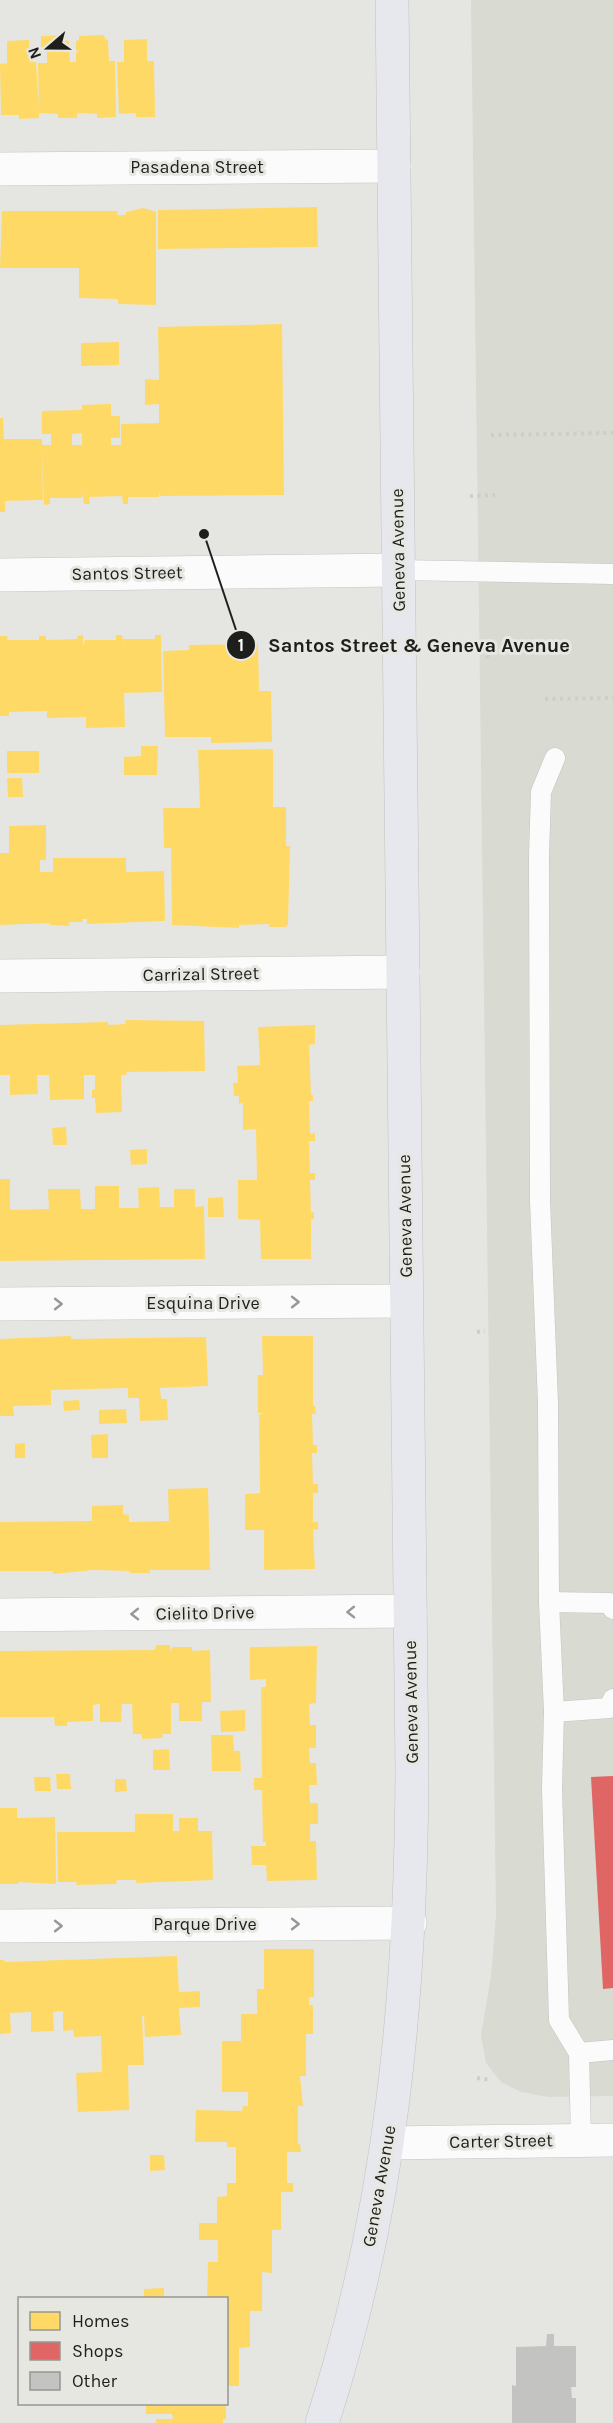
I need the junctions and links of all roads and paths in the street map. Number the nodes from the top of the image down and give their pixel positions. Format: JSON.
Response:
{"nodes":[{"id":1,"x":392,"y":0,"type":"edge"},
{"id":2,"x":394,"y":166,"type":"junction"},
{"id":3,"x":0,"y":169,"type":"edge"},
{"id":4,"x":613,"y":433,"type":"edge"},
{"id":5,"x":491,"y":435,"type":"dead end"},
{"id":6,"x":495,"y":495,"type":"dead end"},
{"id":7,"x":470,"y":496,"type":"dead end"},
{"id":8,"x":398,"y":570,"type":"junction"},
{"id":9,"x":613,"y":574,"type":"edge"},
{"id":10,"x":0,"y":575,"type":"edge"},
{"id":11,"x":473,"y":649,"type":"dead end"},
{"id":12,"x":489,"y":657,"type":"dead end"},
{"id":13,"x":613,"y":698,"type":"edge"},
{"id":14,"x":545,"y":699,"type":"dead end"},
{"id":15,"x":555,"y":758,"type":"dead end"},
{"id":16,"x":403,"y":972,"type":"junction"},
{"id":17,"x":0,"y":975,"type":"edge"},
{"id":18,"x":406,"y":1301,"type":"junction"},
{"id":19,"x":0,"y":1304,"type":"edge"},
{"id":20,"x":485,"y":1331,"type":"dead end"},
{"id":21,"x":477,"y":1332,"type":"dead end"},
{"id":22,"x":549,"y":1602,"type":"junction"},
{"id":23,"x":613,"y":1609,"type":"edge"},
{"id":24,"x":410,"y":1611,"type":"junction"},
{"id":25,"x":0,"y":1615,"type":"edge"},
{"id":26,"x":613,"y":1699,"type":"edge"},
{"id":27,"x":554,"y":1712,"type":"junction"},
{"id":28,"x":410,"y":1923,"type":"junction"},
{"id":29,"x":0,"y":1926,"type":"edge"},
{"id":30,"x":613,"y":2050,"type":"edge"},
{"id":31,"x":579,"y":2053,"type":"junction"},
{"id":32,"x":477,"y":2078,"type":"dead end"},
{"id":33,"x":490,"y":2080,"type":"dead end"},
{"id":34,"x":597,"y":2140,"type":"edge"},
{"id":35,"x":388,"y":2143,"type":"junction"},
{"id":36,"x":322,"y":2423,"type":"edge"}],
"edges":[{"from":1,"to":2,"type":"main road","name":"Geneva Avenue"},
{"from":2,"to":3,"type":"street","name":"Pasadena Street"},
{"from":2,"to":8,"type":"main road","name":"Geneva Avenue"},
{"from":4,"to":5,"type":"path"},
{"from":6,"to":7,"type":"path"},
{"from":8,"to":9,"type":"lane"},
{"from":8,"to":10,"type":"street","name":"Santos Street"},
{"from":8,"to":16,"type":"main road","name":"Geneva Avenue"},
{"from":11,"to":12,"type":"path"},
{"from":13,"to":14,"type":"path"},
{"from":15,"to":22,"type":"lane"},
{"from":16,"to":17,"type":"street","name":"Carrizal Street"},
{"from":16,"to":18,"type":"main road","name":"Geneva Avenue"},
{"from":19,"to":18,"type":"street","name":"Esquina Drive","one_way":true},
{"from":18,"to":24,"type":"main road","name":"Geneva Avenue"},
{"from":20,"to":21,"type":"path"},
{"from":22,"to":23,"type":"lane"},
{"from":22,"to":27,"type":"lane"},
{"from":24,"to":25,"type":"street","name":"Cielito Drive","one_way":true},
{"from":24,"to":28,"type":"main road","name":"Geneva Avenue"},
{"from":26,"to":27,"type":"lane"},
{"from":27,"to":31,"type":"lane"},
{"from":29,"to":28,"type":"street","name":"Parque Drive","one_way":true},
{"from":28,"to":35,"type":"main road","name":"Geneva Avenue"},
{"from":30,"to":31,"type":"lane"},
{"from":31,"to":34,"type":"lane"},
{"from":32,"to":33,"type":"path"},
{"from":34,"to":35,"type":"street","name":"Carter Street"},
{"from":35,"to":36,"type":"main road","name":"Geneva Avenue"}]}
